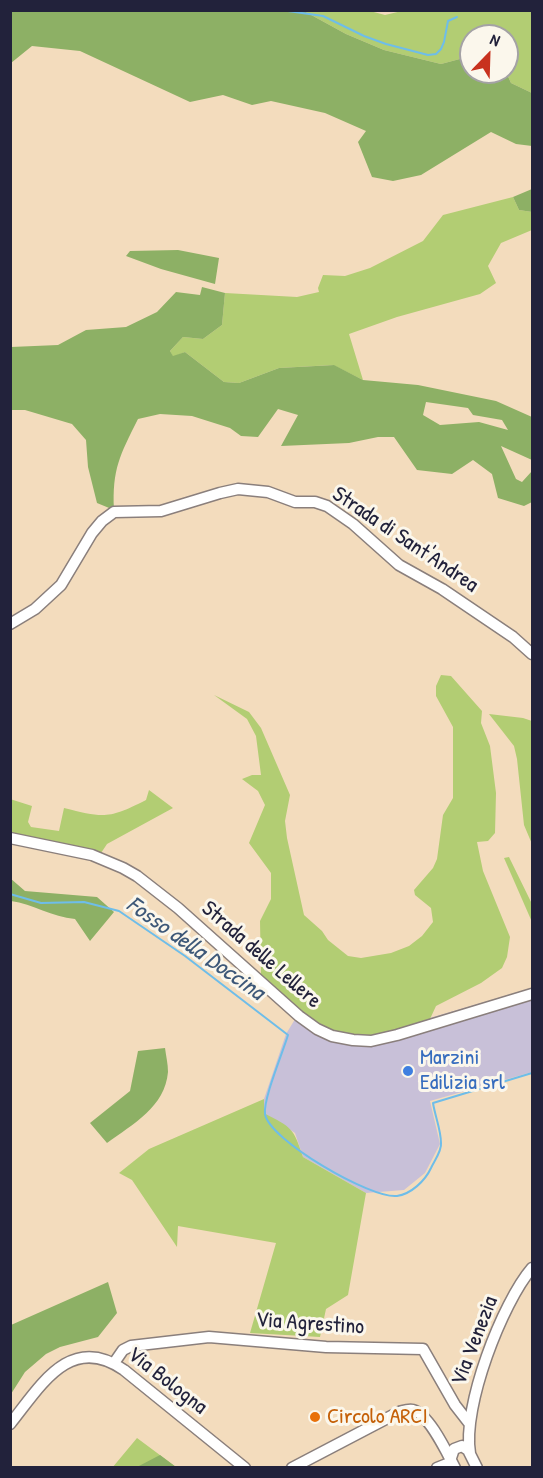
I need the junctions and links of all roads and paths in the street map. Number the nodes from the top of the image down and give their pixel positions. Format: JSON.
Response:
{"nodes":[{"id":1,"x":10,"y":624,"type":"edge"},
{"id":2,"x":532,"y":654,"type":"edge"},
{"id":3,"x":10,"y":838,"type":"edge"},
{"id":4,"x":532,"y":994,"type":"edge"},
{"id":5,"x":532,"y":1268,"type":"edge"},
{"id":6,"x":114,"y":1364,"type":"junction"},
{"id":7,"x":10,"y":1424,"type":"edge"},
{"id":8,"x":469,"y":1429,"type":"junction"},
{"id":9,"x":437,"y":1435,"type":"junction"},
{"id":10,"x":458,"y":1447,"type":"junction"},
{"id":11,"x":470,"y":1453,"type":"junction"},
{"id":12,"x":452,"y":1462,"type":"edge"},
{"id":13,"x":245,"y":1467,"type":"edge"},
{"id":14,"x":292,"y":1467,"type":"edge"},
{"id":15,"x":437,"y":1467,"type":"edge"},
{"id":16,"x":477,"y":1467,"type":"edge"}],
"edges":[{"from":1,"to":2,"type":"street","name":"Strada di Sant'Andrea"},
{"from":3,"to":4,"type":"street","name":"Strada delle Lellere"},
{"from":5,"to":8,"type":"street","name":"Via Venezia"},
{"from":6,"to":7,"type":"street","name":"Via Bologna"},
{"from":6,"to":8,"type":"street","name":"Via Agrestino"},
{"from":6,"to":13,"type":"street","name":"Via Bologna"},
{"from":8,"to":10,"type":"street","name":"Via Venezia"},
{"from":8,"to":11,"type":"street","name":"Via Venezia"},
{"from":9,"to":10,"type":"street"},
{"from":9,"to":12,"type":"street"},
{"from":9,"to":14,"type":"street"},
{"from":10,"to":11,"type":"street"},
{"from":10,"to":12,"type":"street","name":"Via Venezia"},
{"from":11,"to":16,"type":"street"},
{"from":12,"to":15,"type":"street"}]}
